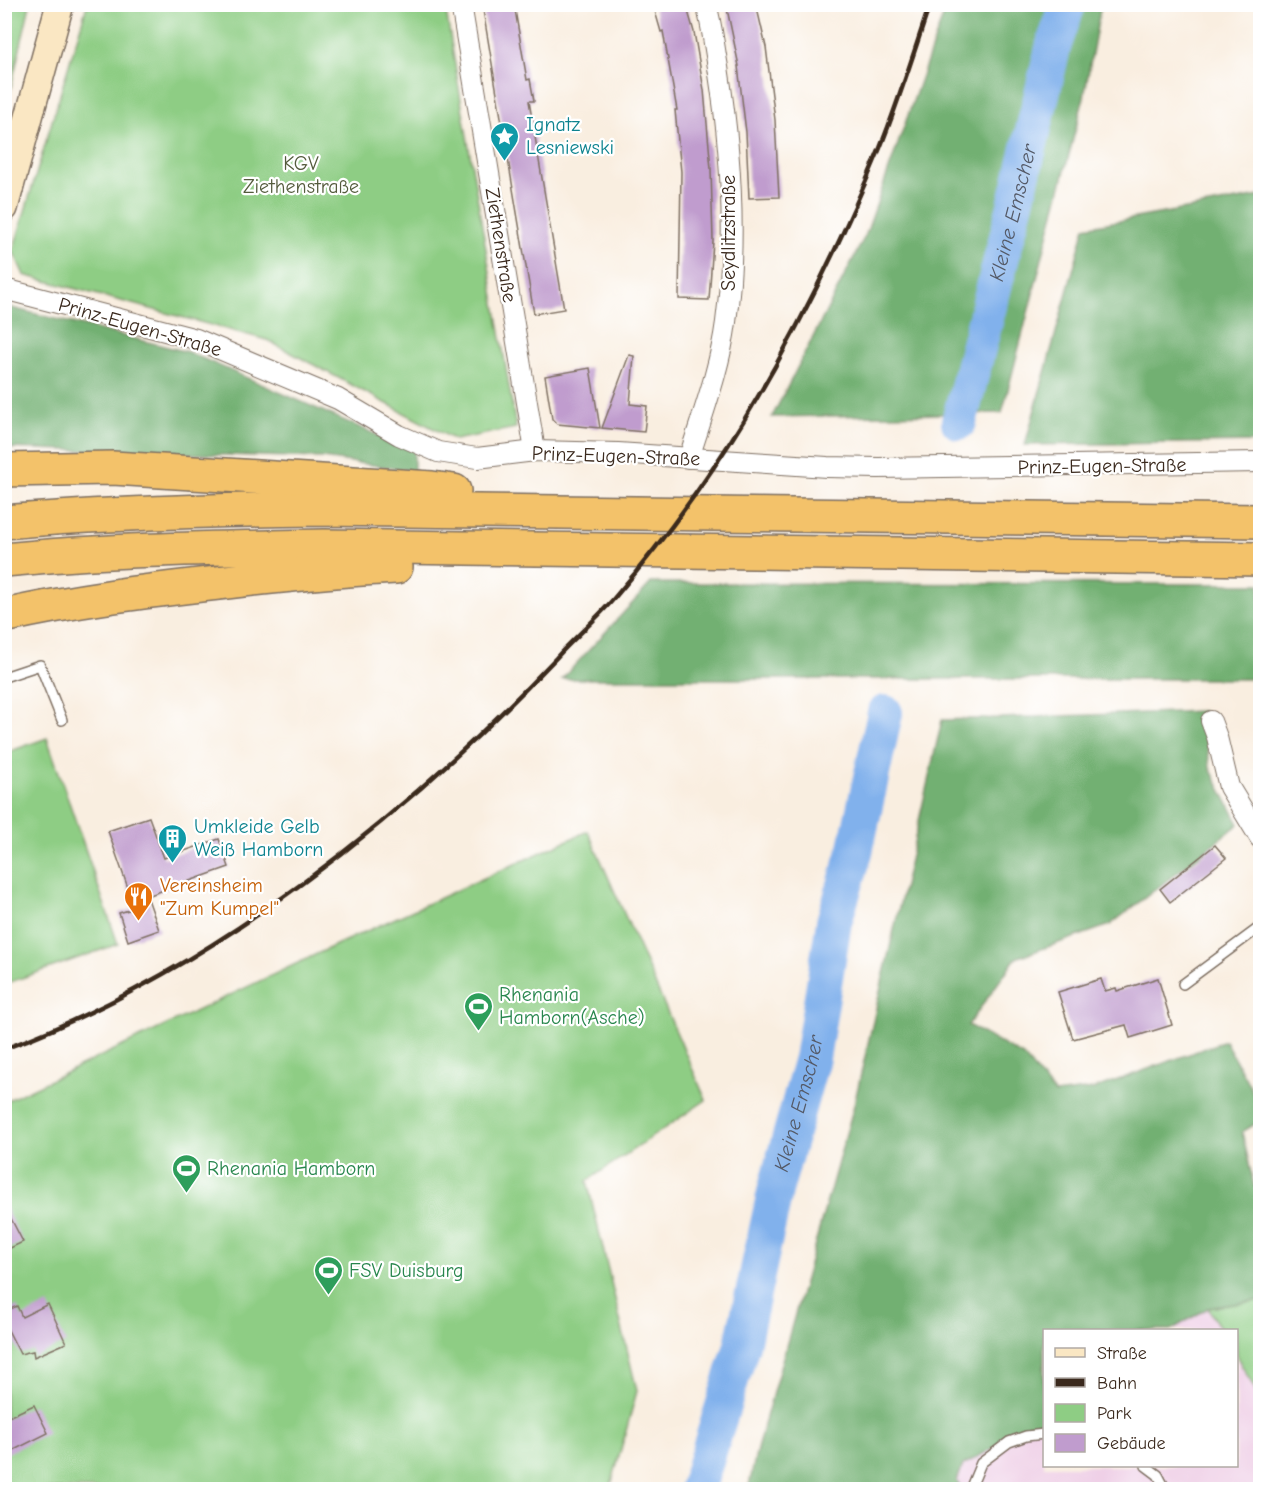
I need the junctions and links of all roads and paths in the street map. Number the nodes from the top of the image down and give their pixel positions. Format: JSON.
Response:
{"nodes":[{"id":1,"x":60,"y":4,"type":"edge"},
{"id":2,"x":461,"y":4,"type":"edge"},
{"id":3,"x":706,"y":4,"type":"edge"},
{"id":4,"x":4,"y":208,"type":"edge"},
{"id":5,"x":4,"y":289,"type":"edge"},
{"id":6,"x":535,"y":451,"type":"junction"},
{"id":7,"x":689,"y":458,"type":"junction"},
{"id":8,"x":1260,"y":462,"type":"edge"},
{"id":9,"x":4,"y":470,"type":"edge"},
{"id":10,"x":604,"y":512,"type":"junction"},
{"id":11,"x":1260,"y":521,"type":"edge"},
{"id":12,"x":4,"y":522,"type":"edge"},
{"id":13,"x":577,"y":550,"type":"junction"},
{"id":14,"x":1260,"y":559,"type":"edge"},
{"id":15,"x":6,"y":560,"type":"edge"},
{"id":16,"x":4,"y":616,"type":"edge"},
{"id":17,"x":4,"y":677,"type":"edge"},
{"id":18,"x":62,"y":720,"type":"dead end"},
{"id":19,"x":1210,"y":721,"type":"dead end"},
{"id":20,"x":1260,"y":838,"type":"edge"},
{"id":21,"x":1260,"y":927,"type":"edge"},
{"id":22,"x":1183,"y":984,"type":"dead end"},
{"id":23,"x":1043,"y":1434,"type":"edge"},
{"id":24,"x":1147,"y":1467,"type":"edge"},
{"id":25,"x":972,"y":1490,"type":"edge"},
{"id":26,"x":1166,"y":1490,"type":"edge"}],
"edges":[{"from":1,"to":4,"type":"street"},
{"from":2,"to":6,"type":"street","name":"Ziethenstraße"},
{"from":3,"to":7,"type":"street","name":"Seydlitzstraße"},
{"from":5,"to":6,"type":"street","name":"Prinz-Eugen-Straße"},
{"from":6,"to":7,"type":"street","name":"Prinz-Eugen-Straße"},
{"from":7,"to":8,"type":"street","name":"Prinz-Eugen-Straße"},
{"from":9,"to":10,"type":"highway"},
{"from":10,"to":11,"type":"highway"},
{"from":10,"to":12,"type":"highway"},
{"from":13,"to":14,"type":"highway"},
{"from":13,"to":15,"type":"highway"},
{"from":13,"to":16,"type":"highway"},
{"from":17,"to":18,"type":"lane"},
{"from":19,"to":20,"type":"street"},
{"from":21,"to":22,"type":"lane"},
{"from":23,"to":25,"type":"lane"},
{"from":24,"to":26,"type":"lane"}]}
